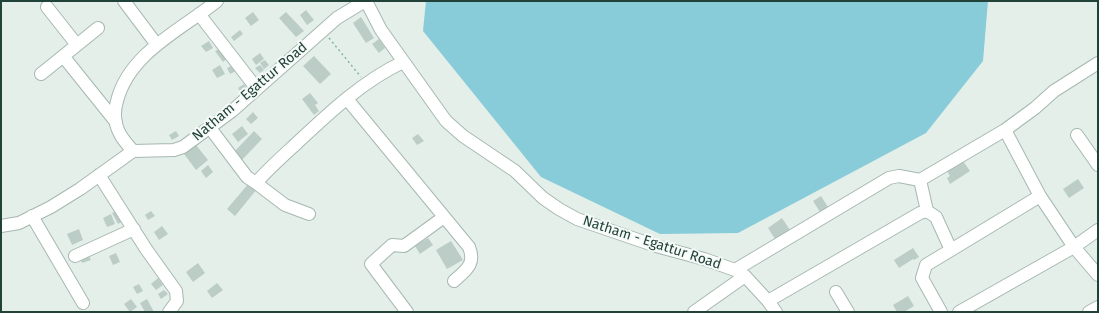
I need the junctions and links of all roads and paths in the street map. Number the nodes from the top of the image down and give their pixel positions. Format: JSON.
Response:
{"nodes":[{"id":1,"x":124,"y":1,"type":"edge"},
{"id":2,"x":366,"y":1,"type":"edge"},
{"id":3,"x":212,"y":3,"type":"edge"},
{"id":4,"x":47,"y":7,"type":"dead end"},
{"id":5,"x":199,"y":14,"type":"junction"},
{"id":6,"x":98,"y":28,"type":"dead end"},
{"id":7,"x":322,"y":30,"type":"junction"},
{"id":8,"x":77,"y":45,"type":"junction"},
{"id":9,"x":157,"y":45,"type":"junction"},
{"id":10,"x":63,"y":56,"type":"junction"},
{"id":11,"x":403,"y":62,"type":"junction"},
{"id":12,"x":1098,"y":63,"type":"edge"},
{"id":13,"x":41,"y":74,"type":"dead end"},
{"id":14,"x":366,"y":84,"type":"junction"},
{"id":15,"x":257,"y":89,"type":"junction"},
{"id":16,"x":347,"y":99,"type":"junction"},
{"id":17,"x":116,"y":122,"type":"junction"},
{"id":18,"x":210,"y":128,"type":"junction"},
{"id":19,"x":1005,"y":130,"type":"junction"},
{"id":20,"x":1077,"y":135,"type":"dead end"},
{"id":21,"x":133,"y":151,"type":"junction"},
{"id":22,"x":1098,"y":165,"type":"edge"},
{"id":23,"x":99,"y":175,"type":"junction"},
{"id":24,"x":920,"y":180,"type":"junction"},
{"id":25,"x":256,"y":183,"type":"junction"},
{"id":26,"x":1040,"y":196,"type":"junction"},
{"id":27,"x":927,"y":211,"type":"junction"},
{"id":28,"x":309,"y":214,"type":"dead end"},
{"id":29,"x":32,"y":216,"type":"junction"},
{"id":30,"x":444,"y":217,"type":"junction"},
{"id":31,"x":1,"y":226,"type":"edge"},
{"id":32,"x":134,"y":230,"type":"junction"},
{"id":33,"x":1098,"y":230,"type":"edge"},
{"id":34,"x":1074,"y":247,"type":"junction"},
{"id":35,"x":951,"y":250,"type":"junction"},
{"id":36,"x":75,"y":256,"type":"dead end"},
{"id":37,"x":740,"y":273,"type":"junction"},
{"id":38,"x":1098,"y":275,"type":"edge"},
{"id":39,"x":454,"y":281,"type":"dead end"},
{"id":40,"x":836,"y":292,"type":"dead end"},
{"id":41,"x":768,"y":301,"type":"junction"},
{"id":42,"x":82,"y":303,"type":"dead end"},
{"id":43,"x":1098,"y":307,"type":"edge"},
{"id":44,"x":169,"y":312,"type":"edge"},
{"id":45,"x":407,"y":312,"type":"edge"},
{"id":46,"x":694,"y":312,"type":"edge"},
{"id":47,"x":776,"y":312,"type":"edge"},
{"id":48,"x":848,"y":312,"type":"edge"},
{"id":49,"x":941,"y":312,"type":"edge"},
{"id":50,"x":959,"y":312,"type":"edge"},
{"id":51,"x":1089,"y":312,"type":"edge"}],
"edges":[{"from":1,"to":9,"type":"street"},
{"from":2,"to":7,"type":"street","name":"Natham - Egattur Road"},
{"from":2,"to":11,"type":"street","name":"Natham - Egattur Road"},
{"from":3,"to":5,"type":"street"},
{"from":4,"to":8,"type":"street"},
{"from":5,"to":9,"type":"street"},
{"from":5,"to":15,"type":"street"},
{"from":6,"to":8,"type":"street"},
{"from":7,"to":14,"type":"path"},
{"from":7,"to":15,"type":"street","name":"Natham - Egattur Road"},
{"from":8,"to":10,"type":"street"},
{"from":9,"to":17,"type":"street"},
{"from":10,"to":13,"type":"street"},
{"from":10,"to":17,"type":"street"},
{"from":11,"to":14,"type":"street"},
{"from":11,"to":37,"type":"street","name":"Natham - Egattur Road"},
{"from":12,"to":19,"type":"street"},
{"from":14,"to":16,"type":"street"},
{"from":15,"to":18,"type":"street","name":"Natham - Egattur Road"},
{"from":16,"to":25,"type":"street"},
{"from":16,"to":30,"type":"street"},
{"from":17,"to":21,"type":"street"},
{"from":18,"to":21,"type":"street","name":"Natham - Egattur Road"},
{"from":18,"to":25,"type":"street"},
{"from":19,"to":24,"type":"street"},
{"from":19,"to":26,"type":"street"},
{"from":20,"to":22,"type":"street"},
{"from":21,"to":23,"type":"street"},
{"from":23,"to":29,"type":"street"},
{"from":23,"to":32,"type":"street"},
{"from":24,"to":27,"type":"street"},
{"from":24,"to":37,"type":"street"},
{"from":25,"to":28,"type":"street"},
{"from":26,"to":34,"type":"street"},
{"from":26,"to":35,"type":"street"},
{"from":27,"to":35,"type":"street"},
{"from":27,"to":41,"type":"street"},
{"from":29,"to":31,"type":"street"},
{"from":29,"to":42,"type":"street"},
{"from":30,"to":39,"type":"street"},
{"from":30,"to":45,"type":"street"},
{"from":32,"to":36,"type":"street"},
{"from":32,"to":44,"type":"street"},
{"from":33,"to":34,"type":"street"},
{"from":34,"to":38,"type":"street"},
{"from":34,"to":50,"type":"street"},
{"from":35,"to":49,"type":"street"},
{"from":37,"to":41,"type":"street","name":"Natham - Egattur Road"},
{"from":37,"to":46,"type":"street"},
{"from":40,"to":48,"type":"street"},
{"from":41,"to":47,"type":"street","name":"Natham - Egattur Road"},
{"from":43,"to":51,"type":"street"}]}
